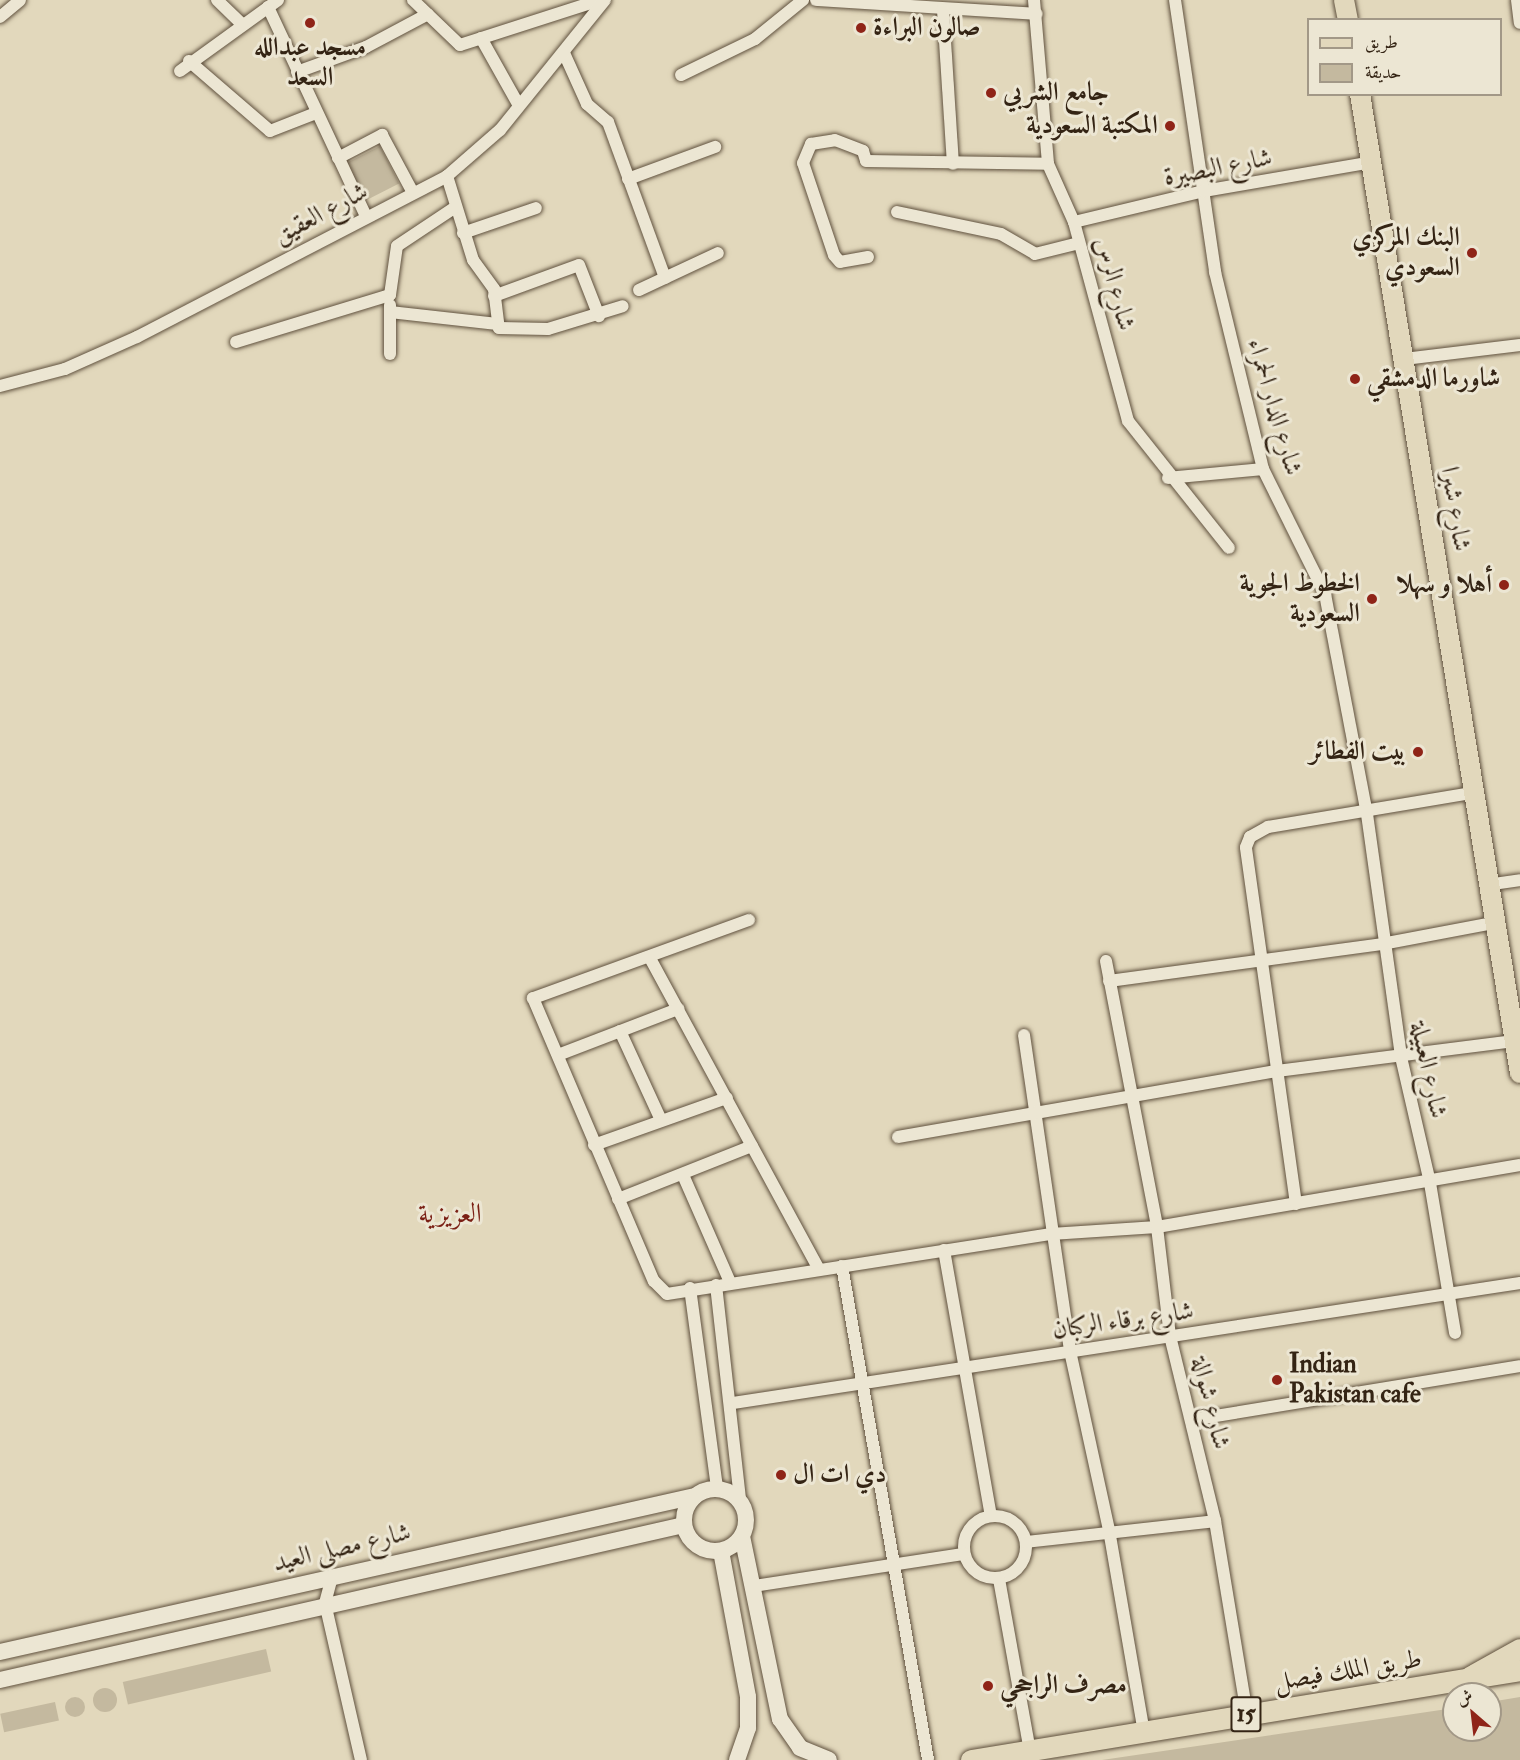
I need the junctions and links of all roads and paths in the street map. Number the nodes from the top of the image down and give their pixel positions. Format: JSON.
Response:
{"nodes":[{"id":1,"x":20,"y":0,"type":"edge"},
{"id":2,"x":217,"y":0,"type":"edge"},
{"id":3,"x":413,"y":0,"type":"edge"},
{"id":4,"x":600,"y":0,"type":"edge"},
{"id":5,"x":605,"y":0,"type":"edge"},
{"id":6,"x":802,"y":0,"type":"edge"},
{"id":7,"x":816,"y":0,"type":"edge"},
{"id":8,"x":1034,"y":0,"type":"edge"},
{"id":9,"x":1175,"y":0,"type":"edge"},
{"id":10,"x":1344,"y":0,"type":"edge"},
{"id":11,"x":1516,"y":0,"type":"edge"},
{"id":12,"x":273,"y":4,"type":"edge"},
{"id":13,"x":943,"y":10,"type":"junction"},
{"id":14,"x":428,"y":14,"type":"junction"},
{"id":15,"x":1037,"y":14,"type":"junction"},
{"id":16,"x":0,"y":17,"type":"edge"},
{"id":17,"x":1348,"y":18,"type":"edge"},
{"id":18,"x":1520,"y":23,"type":"edge"},
{"id":19,"x":242,"y":24,"type":"junction"},
{"id":20,"x":481,"y":38,"type":"junction"},
{"id":21,"x":564,"y":53,"type":"junction"},
{"id":22,"x":189,"y":61,"type":"junction"},
{"id":23,"x":180,"y":70,"type":"dead end"},
{"id":24,"x":297,"y":72,"type":"junction"},
{"id":25,"x":681,"y":75,"type":"dead end"},
{"id":26,"x":1360,"y":96,"type":"edge"},
{"id":27,"x":518,"y":104,"type":"junction"},
{"id":28,"x":316,"y":113,"type":"junction"},
{"id":29,"x":715,"y":147,"type":"dead end"},
{"id":30,"x":338,"y":158,"type":"junction"},
{"id":31,"x":1372,"y":162,"type":"junction"},
{"id":32,"x":953,"y":164,"type":"junction"},
{"id":33,"x":1048,"y":164,"type":"junction"},
{"id":34,"x":447,"y":176,"type":"junction"},
{"id":35,"x":628,"y":179,"type":"junction"},
{"id":36,"x":412,"y":191,"type":"junction"},
{"id":37,"x":1204,"y":191,"type":"junction"},
{"id":38,"x":454,"y":208,"type":"junction"},
{"id":39,"x":536,"y":208,"type":"dead end"},
{"id":40,"x":897,"y":212,"type":"dead end"},
{"id":41,"x":366,"y":216,"type":"junction"},
{"id":42,"x":1074,"y":222,"type":"junction"},
{"id":43,"x":463,"y":233,"type":"junction"},
{"id":44,"x":1079,"y":243,"type":"junction"},
{"id":45,"x":718,"y":253,"type":"dead end"},
{"id":46,"x":868,"y":257,"type":"dead end"},
{"id":47,"x":665,"y":278,"type":"junction"},
{"id":48,"x":639,"y":290,"type":"dead end"},
{"id":49,"x":390,"y":295,"type":"junction"},
{"id":50,"x":494,"y":296,"type":"junction"},
{"id":51,"x":623,"y":306,"type":"dead end"},
{"id":52,"x":390,"y":312,"type":"junction"},
{"id":53,"x":599,"y":316,"type":"junction"},
{"id":54,"x":497,"y":324,"type":"junction"},
{"id":55,"x":236,"y":342,"type":"dead end"},
{"id":56,"x":1520,"y":345,"type":"edge"},
{"id":57,"x":390,"y":354,"type":"dead end"},
{"id":58,"x":1404,"y":359,"type":"junction"},
{"id":59,"x":0,"y":386,"type":"edge"},
{"id":60,"x":1263,"y":469,"type":"junction"},
{"id":61,"x":1168,"y":478,"type":"junction"},
{"id":62,"x":1229,"y":548,"type":"dead end"},
{"id":63,"x":1472,"y":793,"type":"junction"},
{"id":64,"x":1367,"y":814,"type":"junction"},
{"id":65,"x":1520,"y":880,"type":"edge"},
{"id":66,"x":1486,"y":885,"type":"junction"},
{"id":67,"x":749,"y":920,"type":"dead end"},
{"id":68,"x":1493,"y":923,"type":"junction"},
{"id":69,"x":1382,"y":944,"type":"junction"},
{"id":70,"x":1263,"y":958,"type":"junction"},
{"id":71,"x":651,"y":960,"type":"junction"},
{"id":72,"x":1106,"y":961,"type":"dead end"},
{"id":73,"x":1109,"y":981,"type":"junction"},
{"id":74,"x":678,"y":1009,"type":"junction"},
{"id":75,"x":620,"y":1031,"type":"junction"},
{"id":76,"x":1024,"y":1035,"type":"dead end"},
{"id":77,"x":1514,"y":1041,"type":"junction"},
{"id":78,"x":558,"y":1055,"type":"junction"},
{"id":79,"x":1401,"y":1057,"type":"junction"},
{"id":80,"x":1277,"y":1071,"type":"junction"},
{"id":81,"x":1520,"y":1073,"type":"edge"},
{"id":82,"x":1129,"y":1097,"type":"junction"},
{"id":83,"x":727,"y":1098,"type":"junction"},
{"id":84,"x":1031,"y":1114,"type":"junction"},
{"id":85,"x":661,"y":1120,"type":"junction"},
{"id":86,"x":898,"y":1137,"type":"dead end"},
{"id":87,"x":594,"y":1145,"type":"junction"},
{"id":88,"x":752,"y":1146,"type":"junction"},
{"id":89,"x":1520,"y":1165,"type":"edge"},
{"id":90,"x":683,"y":1175,"type":"junction"},
{"id":91,"x":1430,"y":1183,"type":"junction"},
{"id":92,"x":618,"y":1199,"type":"junction"},
{"id":93,"x":1296,"y":1204,"type":"junction"},
{"id":94,"x":1157,"y":1227,"type":"junction"},
{"id":95,"x":1051,"y":1234,"type":"junction"},
{"id":96,"x":944,"y":1250,"type":"junction"},
{"id":97,"x":842,"y":1266,"type":"junction"},
{"id":98,"x":819,"y":1269,"type":"junction"},
{"id":99,"x":730,"y":1282,"type":"junction"},
{"id":100,"x":1520,"y":1283,"type":"edge"},
{"id":101,"x":716,"y":1285,"type":"junction"},
{"id":102,"x":690,"y":1288,"type":"junction"},
{"id":103,"x":1451,"y":1296,"type":"junction"},
{"id":104,"x":1455,"y":1333,"type":"dead end"},
{"id":105,"x":1170,"y":1336,"type":"junction"},
{"id":106,"x":1070,"y":1351,"type":"junction"},
{"id":107,"x":1520,"y":1366,"type":"edge"},
{"id":108,"x":963,"y":1368,"type":"junction"},
{"id":109,"x":861,"y":1383,"type":"junction"},
{"id":110,"x":733,"y":1403,"type":"junction"},
{"id":111,"x":1191,"y":1420,"type":"junction"},
{"id":112,"x":717,"y":1489,"type":"junction"},
{"id":113,"x":695,"y":1496,"type":"junction"},
{"id":114,"x":740,"y":1500,"type":"junction"},
{"id":115,"x":992,"y":1516,"type":"junction"},
{"id":116,"x":1215,"y":1521,"type":"junction"},
{"id":117,"x":684,"y":1525,"type":"junction"},
{"id":118,"x":1109,"y":1530,"type":"junction"},
{"id":119,"x":742,"y":1536,"type":"junction"},
{"id":120,"x":1026,"y":1542,"type":"junction"},
{"id":121,"x":721,"y":1551,"type":"junction"},
{"id":122,"x":964,"y":1554,"type":"junction"},
{"id":123,"x":895,"y":1563,"type":"junction"},
{"id":124,"x":332,"y":1577,"type":"junction"},
{"id":125,"x":999,"y":1579,"type":"junction"},
{"id":126,"x":754,"y":1586,"type":"junction"},
{"id":127,"x":326,"y":1603,"type":"junction"},
{"id":128,"x":1520,"y":1649,"type":"edge"},
{"id":129,"x":0,"y":1652,"type":"edge"},
{"id":130,"x":1520,"y":1670,"type":"edge"},
{"id":131,"x":0,"y":1680,"type":"edge"},
{"id":132,"x":1460,"y":1682,"type":"joint"},
{"id":133,"x":1442,"y":1685,"type":"edge"},
{"id":134,"x":1247,"y":1714,"type":"junction"},
{"id":135,"x":1144,"y":1733,"type":"junction"},
{"id":136,"x":1030,"y":1751,"type":"junction"},
{"id":137,"x":361,"y":1760,"type":"edge"},
{"id":138,"x":737,"y":1760,"type":"edge"},
{"id":139,"x":829,"y":1760,"type":"edge"},
{"id":140,"x":928,"y":1760,"type":"edge"},
{"id":141,"x":972,"y":1760,"type":"edge"}],
"edges":[{"from":1,"to":16,"type":"street"},
{"from":2,"to":19,"type":"street"},
{"from":3,"to":14,"type":"street"},
{"from":4,"to":20,"type":"street"},
{"from":5,"to":21,"type":"street","name":"شارع العقيق"},
{"from":6,"to":25,"type":"street"},
{"from":7,"to":13,"type":"street"},
{"from":8,"to":15,"type":"street","name":"شارع الرس"},
{"from":9,"to":37,"type":"street","name":"شارع الدار الحمراء"},
{"from":10,"to":17,"type":"main road"},
{"from":11,"to":18,"type":"street"},
{"from":12,"to":19,"type":"street"},
{"from":12,"to":24,"type":"street"},
{"from":13,"to":15,"type":"street"},
{"from":13,"to":32,"type":"street"},
{"from":14,"to":20,"type":"street"},
{"from":14,"to":24,"type":"street"},
{"from":15,"to":33,"type":"street","name":"شارع الرس"},
{"from":19,"to":22,"type":"street"},
{"from":20,"to":27,"type":"street"},
{"from":21,"to":27,"type":"street","name":"شارع العقيق"},
{"from":21,"to":35,"type":"street"},
{"from":22,"to":23,"type":"street"},
{"from":22,"to":28,"type":"street"},
{"from":24,"to":28,"type":"street"},
{"from":26,"to":31,"type":"main road","name":"شارع شبرا"},
{"from":27,"to":34,"type":"street","name":"شارع العقيق"},
{"from":28,"to":30,"type":"street"},
{"from":29,"to":35,"type":"street"},
{"from":30,"to":36,"type":"street"},
{"from":30,"to":41,"type":"street"},
{"from":31,"to":37,"type":"street","name":"شارع البصيرة"},
{"from":31,"to":58,"type":"main road","name":"شارع شبرا"},
{"from":32,"to":33,"type":"street"},
{"from":32,"to":46,"type":"street"},
{"from":33,"to":42,"type":"street","name":"شارع الرس"},
{"from":34,"to":36,"type":"street","name":"شارع العقيق"},
{"from":34,"to":38,"type":"street"},
{"from":35,"to":47,"type":"street"},
{"from":36,"to":41,"type":"street","name":"شارع العقيق"},
{"from":37,"to":42,"type":"street","name":"شارع البصيرة"},
{"from":37,"to":60,"type":"street","name":"شارع الدار الحمراء"},
{"from":38,"to":43,"type":"street"},
{"from":38,"to":49,"type":"street"},
{"from":39,"to":43,"type":"street"},
{"from":40,"to":44,"type":"street"},
{"from":41,"to":59,"type":"street","name":"شارع العقيق"},
{"from":42,"to":44,"type":"street","name":"شارع الرس"},
{"from":43,"to":50,"type":"street"},
{"from":44,"to":61,"type":"street","name":"شارع الرس"},
{"from":45,"to":47,"type":"street"},
{"from":47,"to":48,"type":"street"},
{"from":49,"to":52,"type":"street"},
{"from":49,"to":55,"type":"street"},
{"from":50,"to":53,"type":"street"},
{"from":50,"to":54,"type":"street"},
{"from":51,"to":53,"type":"street"},
{"from":52,"to":54,"type":"street"},
{"from":52,"to":57,"type":"street"},
{"from":53,"to":54,"type":"street"},
{"from":56,"to":58,"type":"street"},
{"from":58,"to":63,"type":"main road","name":"شارع شبرا"},
{"from":60,"to":61,"type":"street"},
{"from":60,"to":64,"type":"street","name":"شارع الدار الحمراء"},
{"from":61,"to":62,"type":"street","name":"شارع الرس"},
{"from":63,"to":64,"type":"street"},
{"from":63,"to":66,"type":"main road","name":"شارع شبرا"},
{"from":64,"to":69,"type":"street","name":"شارع العبيلة"},
{"from":64,"to":70,"type":"street"},
{"from":65,"to":66,"type":"street"},
{"from":66,"to":68,"type":"main road","name":"شارع شبرا"},
{"from":67,"to":71,"type":"street"},
{"from":68,"to":69,"type":"street"},
{"from":68,"to":77,"type":"main road","name":"شارع شبرا"},
{"from":69,"to":70,"type":"street"},
{"from":69,"to":79,"type":"street","name":"شارع العبيلة"},
{"from":70,"to":73,"type":"street"},
{"from":70,"to":80,"type":"street"},
{"from":71,"to":74,"type":"street"},
{"from":71,"to":78,"type":"street"},
{"from":72,"to":73,"type":"street","name":"شارع شوالة"},
{"from":73,"to":82,"type":"street","name":"شارع شوالة"},
{"from":74,"to":75,"type":"street"},
{"from":74,"to":83,"type":"street"},
{"from":75,"to":78,"type":"street"},
{"from":75,"to":85,"type":"street"},
{"from":76,"to":84,"type":"street"},
{"from":77,"to":79,"type":"street"},
{"from":77,"to":81,"type":"main road","name":"شارع شبرا"},
{"from":78,"to":87,"type":"street"},
{"from":79,"to":80,"type":"street"},
{"from":79,"to":91,"type":"street","name":"شارع العبيلة"},
{"from":80,"to":82,"type":"street"},
{"from":80,"to":93,"type":"street"},
{"from":82,"to":84,"type":"street"},
{"from":82,"to":94,"type":"street","name":"شارع شوالة"},
{"from":83,"to":85,"type":"street"},
{"from":83,"to":88,"type":"street"},
{"from":84,"to":86,"type":"street"},
{"from":84,"to":95,"type":"street"},
{"from":85,"to":87,"type":"street"},
{"from":87,"to":92,"type":"street"},
{"from":88,"to":90,"type":"street"},
{"from":88,"to":98,"type":"street"},
{"from":89,"to":91,"type":"street"},
{"from":90,"to":92,"type":"street"},
{"from":90,"to":99,"type":"street"},
{"from":91,"to":93,"type":"street"},
{"from":91,"to":103,"type":"street","name":"شارع العبيلة"},
{"from":92,"to":102,"type":"street"},
{"from":93,"to":94,"type":"street"},
{"from":94,"to":95,"type":"street"},
{"from":94,"to":105,"type":"street","name":"شارع شوالة"},
{"from":95,"to":96,"type":"street"},
{"from":95,"to":106,"type":"street"},
{"from":96,"to":97,"type":"street"},
{"from":96,"to":108,"type":"street"},
{"from":97,"to":98,"type":"street"},
{"from":97,"to":109,"type":"street"},
{"from":98,"to":99,"type":"street"},
{"from":99,"to":101,"type":"street"},
{"from":100,"to":103,"type":"street","name":"شارع برقاء الركبان"},
{"from":101,"to":102,"type":"street"},
{"from":101,"to":110,"type":"street"},
{"from":102,"to":112,"type":"street"},
{"from":103,"to":104,"type":"street","name":"شارع العبيلة"},
{"from":103,"to":105,"type":"street","name":"شارع برقاء الركبان"},
{"from":105,"to":106,"type":"street","name":"شارع برقاء الركبان"},
{"from":105,"to":111,"type":"street","name":"شارع شوالة"},
{"from":106,"to":108,"type":"street","name":"شارع برقاء الركبان"},
{"from":106,"to":118,"type":"street"},
{"from":107,"to":111,"type":"street"},
{"from":108,"to":109,"type":"street","name":"شارع برقاء الركبان"},
{"from":108,"to":115,"type":"street"},
{"from":109,"to":110,"type":"street","name":"شارع برقاء الركبان"},
{"from":109,"to":123,"type":"street"},
{"from":110,"to":114,"type":"street"},
{"from":111,"to":116,"type":"street","name":"شارع شوالة"},
{"from":112,"to":113,"type":"street"},
{"from":112,"to":114,"type":"street"},
{"from":113,"to":117,"type":"street"},
{"from":113,"to":124,"type":"street","name":"شارع مصلى العيد"},
{"from":114,"to":119,"type":"street"},
{"from":115,"to":120,"type":"street"},
{"from":115,"to":122,"type":"street"},
{"from":116,"to":118,"type":"street"},
{"from":116,"to":134,"type":"street","name":"شارع شوالة"},
{"from":117,"to":121,"type":"street"},
{"from":117,"to":127,"type":"street","name":"شارع مصلى العيد"},
{"from":118,"to":120,"type":"street"},
{"from":118,"to":135,"type":"street"},
{"from":119,"to":121,"type":"street"},
{"from":119,"to":126,"type":"street"},
{"from":120,"to":125,"type":"street"},
{"from":121,"to":138,"type":"street"},
{"from":122,"to":123,"type":"street"},
{"from":122,"to":125,"type":"street"},
{"from":123,"to":126,"type":"street"},
{"from":123,"to":140,"type":"street"},
{"from":124,"to":127,"type":"street"},
{"from":124,"to":129,"type":"street","name":"شارع مصلى العيد"},
{"from":125,"to":136,"type":"street"},
{"from":126,"to":139,"type":"street"},
{"from":127,"to":131,"type":"street","name":"شارع مصلى العيد"},
{"from":127,"to":137,"type":"street"},
{"from":128,"to":132,"type":"main road"},
{"from":130,"to":132,"type":"highway","name":"طريق الملك فيصل","number":"15"},
{"from":133,"to":134,"type":"highway","name":"طريق الملك فيصل","number":"15"},
{"from":134,"to":135,"type":"highway","name":"طريق الملك فيصل","number":"15"},
{"from":135,"to":136,"type":"highway","name":"طريق الملك فيصل","number":"15"},
{"from":136,"to":141,"type":"highway","name":"طريق الملك فيصل","number":"15"}]}
